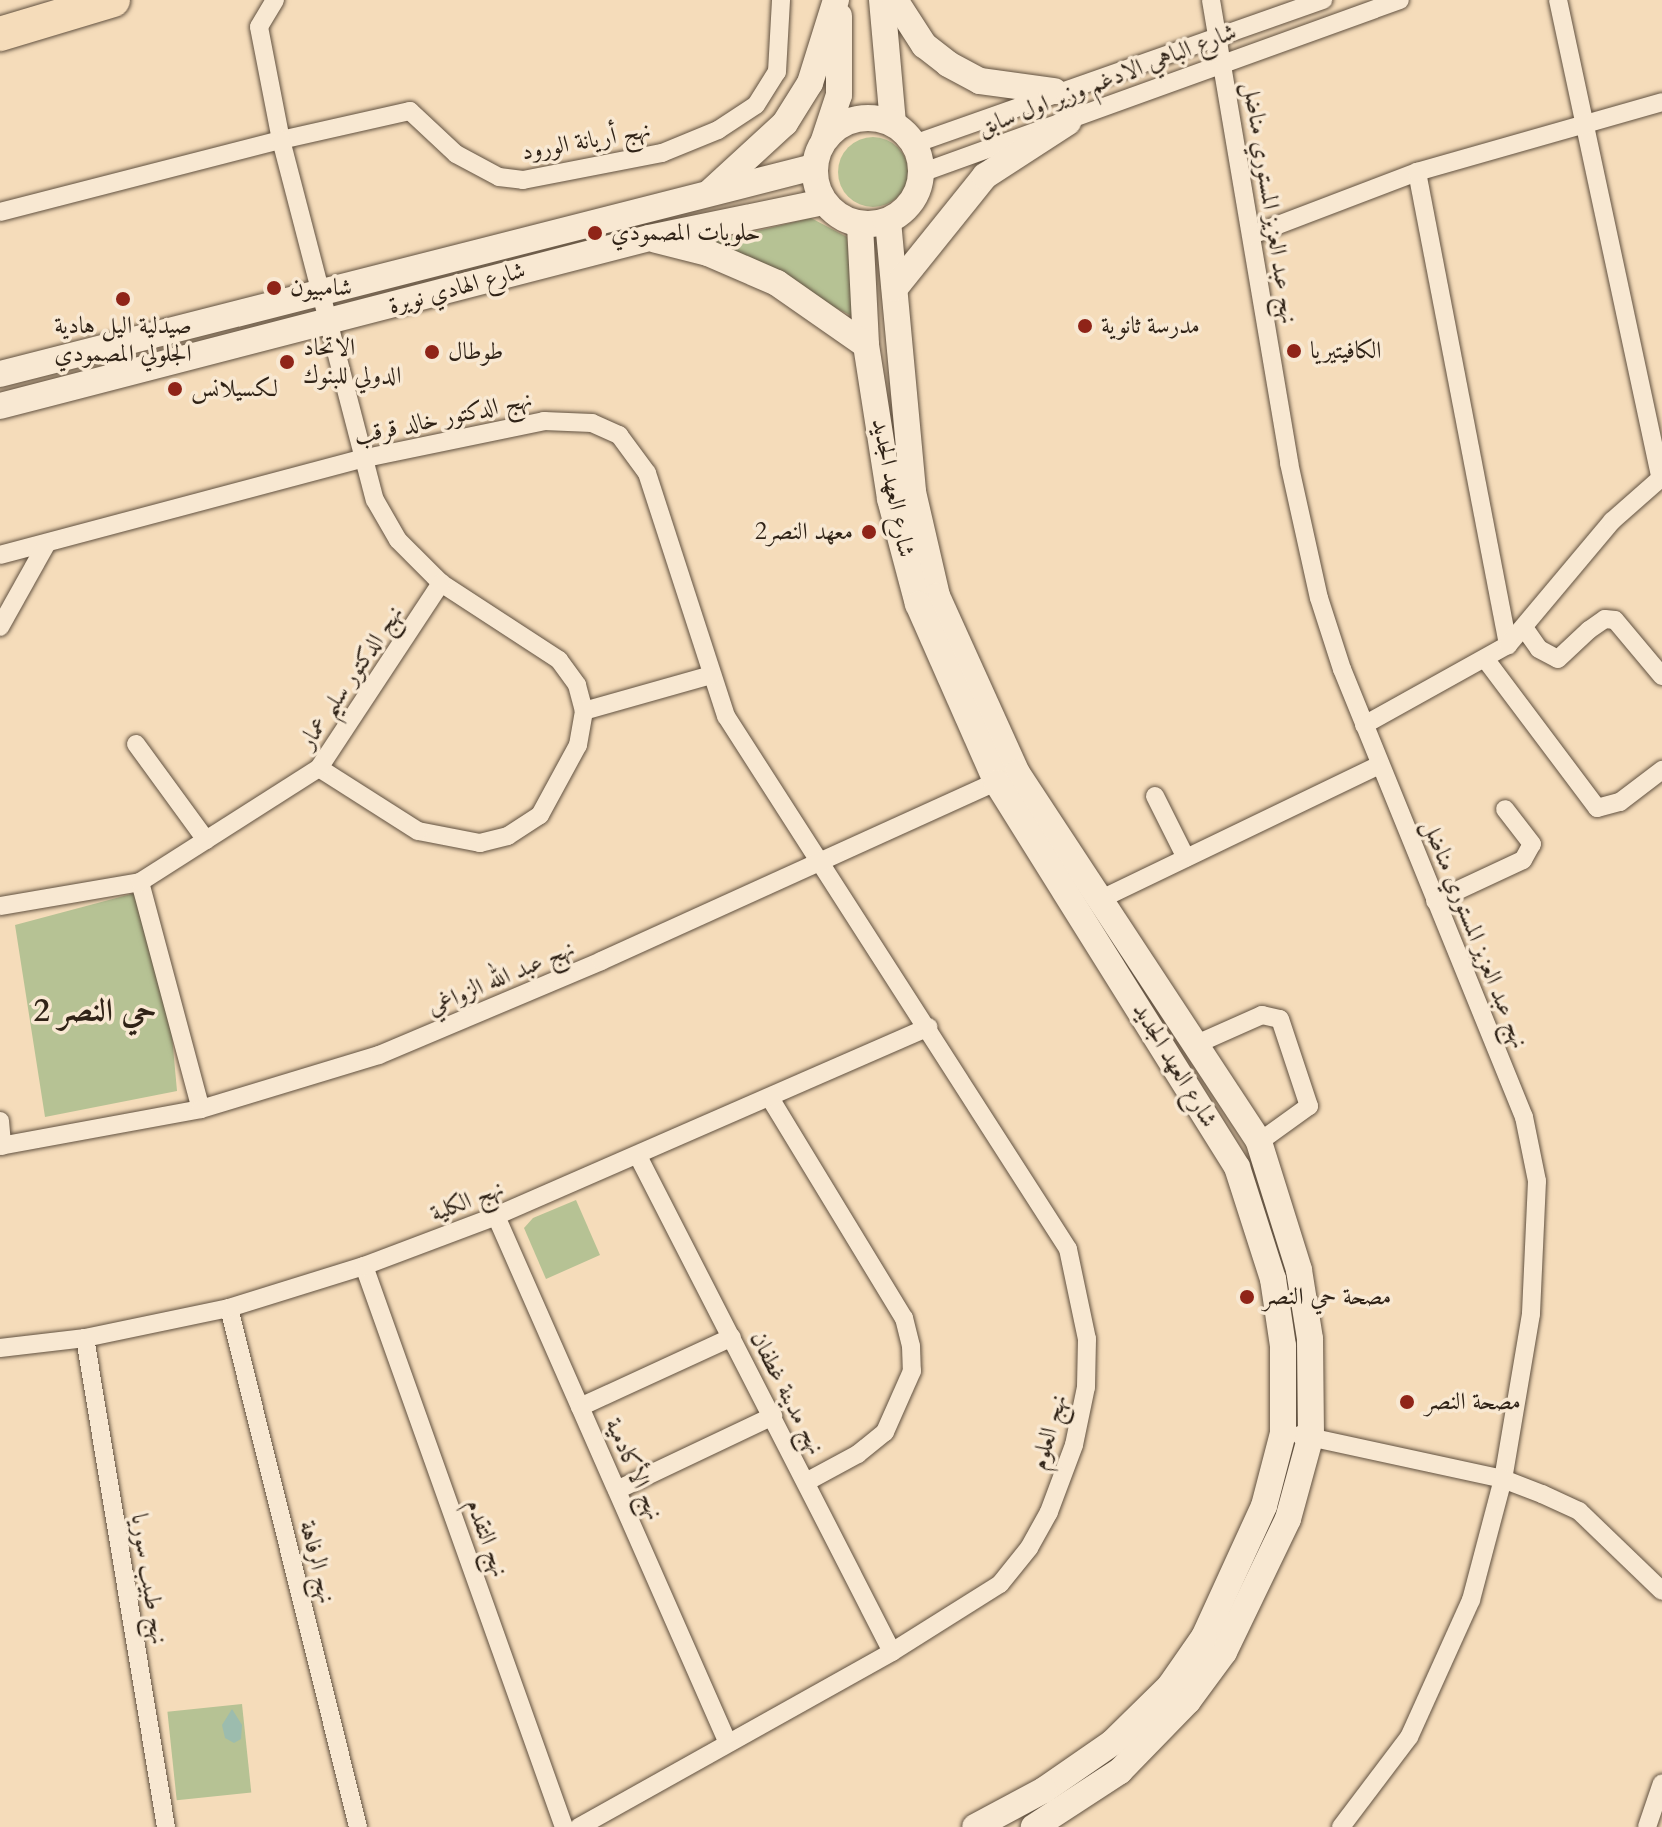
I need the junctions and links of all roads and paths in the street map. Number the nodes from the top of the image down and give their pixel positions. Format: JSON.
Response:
{"nodes":[{"id":1,"x":52,"y":0,"type":"edge"},
{"id":2,"x":113,"y":0,"type":"edge"},
{"id":3,"x":275,"y":0,"type":"edge"},
{"id":4,"x":781,"y":0,"type":"edge"},
{"id":5,"x":837,"y":0,"type":"edge"},
{"id":6,"x":882,"y":0,"type":"edge"},
{"id":7,"x":895,"y":0,"type":"edge"},
{"id":8,"x":1211,"y":0,"type":"edge"},
{"id":9,"x":1323,"y":0,"type":"edge"},
{"id":10,"x":1558,"y":0,"type":"edge"},
{"id":11,"x":1394,"y":1,"type":"edge"},
{"id":12,"x":0,"y":16,"type":"edge"},
{"id":13,"x":0,"y":34,"type":"edge"},
{"id":14,"x":1217,"y":36,"type":"junction"},
{"id":15,"x":1223,"y":60,"type":"junction"},
{"id":16,"x":1054,"y":91,"type":"junction"},
{"id":17,"x":1662,"y":102,"type":"edge"},
{"id":18,"x":1068,"y":122,"type":"junction"},
{"id":19,"x":893,"y":124,"type":"junction"},
{"id":20,"x":1587,"y":125,"type":"junction"},
{"id":21,"x":281,"y":140,"type":"junction"},
{"id":22,"x":824,"y":140,"type":"junction"},
{"id":23,"x":914,"y":144,"type":"junction"},
{"id":24,"x":814,"y":167,"type":"junction"},
{"id":25,"x":1417,"y":172,"type":"junction"},
{"id":26,"x":921,"y":173,"type":"junction"},
{"id":27,"x":707,"y":195,"type":"junction"},
{"id":28,"x":823,"y":202,"type":"junction"},
{"id":29,"x":0,"y":212,"type":"edge"},
{"id":30,"x":888,"y":221,"type":"junction"},
{"id":31,"x":860,"y":225,"type":"junction"},
{"id":32,"x":1252,"y":235,"type":"junction"},
{"id":33,"x":649,"y":238,"type":"junction"},
{"id":34,"x":895,"y":288,"type":"junction"},
{"id":35,"x":320,"y":295,"type":"junction"},
{"id":36,"x":326,"y":321,"type":"junction"},
{"id":37,"x":866,"y":345,"type":"junction"},
{"id":38,"x":0,"y":374,"type":"edge"},
{"id":39,"x":0,"y":406,"type":"edge"},
{"id":40,"x":361,"y":459,"type":"junction"},
{"id":41,"x":1661,"y":478,"type":"edge"},
{"id":42,"x":47,"y":543,"type":"junction"},
{"id":43,"x":0,"y":555,"type":"edge"},
{"id":44,"x":441,"y":583,"type":"junction"},
{"id":45,"x":0,"y":627,"type":"edge"},
{"id":46,"x":1525,"y":629,"type":"junction"},
{"id":47,"x":1508,"y":645,"type":"junction"},
{"id":48,"x":1486,"y":660,"type":"junction"},
{"id":49,"x":711,"y":675,"type":"junction"},
{"id":50,"x":1662,"y":676,"type":"edge"},
{"id":51,"x":584,"y":711,"type":"junction"},
{"id":52,"x":1364,"y":725,"type":"junction"},
{"id":53,"x":136,"y":744,"type":"dead end"},
{"id":54,"x":1380,"y":765,"type":"junction"},
{"id":55,"x":319,"y":768,"type":"junction"},
{"id":56,"x":1662,"y":770,"type":"edge"},
{"id":57,"x":1007,"y":778,"type":"junction"},
{"id":58,"x":1155,"y":796,"type":"dead end"},
{"id":59,"x":1505,"y":809,"type":"dead end"},
{"id":60,"x":206,"y":840,"type":"junction"},
{"id":61,"x":1186,"y":858,"type":"junction"},
{"id":62,"x":819,"y":864,"type":"junction"},
{"id":63,"x":140,"y":882,"type":"junction"},
{"id":64,"x":1099,"y":900,"type":"junction"},
{"id":65,"x":1435,"y":901,"type":"junction"},
{"id":66,"x":0,"y":906,"type":"edge"},
{"id":67,"x":929,"y":1027,"type":"junction"},
{"id":68,"x":1199,"y":1043,"type":"junction"},
{"id":69,"x":770,"y":1098,"type":"junction"},
{"id":70,"x":201,"y":1109,"type":"junction"},
{"id":71,"x":0,"y":1121,"type":"edge"},
{"id":72,"x":1259,"y":1142,"type":"junction"},
{"id":73,"x":1,"y":1146,"type":"edge"},
{"id":74,"x":638,"y":1156,"type":"junction"},
{"id":75,"x":496,"y":1216,"type":"junction"},
{"id":76,"x":364,"y":1266,"type":"junction"},
{"id":77,"x":229,"y":1308,"type":"junction"},
{"id":78,"x":732,"y":1337,"type":"junction"},
{"id":79,"x":85,"y":1338,"type":"junction"},
{"id":80,"x":0,"y":1348,"type":"edge"},
{"id":81,"x":580,"y":1407,"type":"junction"},
{"id":82,"x":773,"y":1416,"type":"junction"},
{"id":83,"x":1283,"y":1433,"type":"junction"},
{"id":84,"x":1311,"y":1435,"type":"junction"},
{"id":85,"x":1503,"y":1479,"type":"junction"},
{"id":86,"x":806,"y":1482,"type":"junction"},
{"id":87,"x":617,"y":1490,"type":"junction"},
{"id":88,"x":1662,"y":1591,"type":"edge"},
{"id":89,"x":892,"y":1652,"type":"junction"},
{"id":90,"x":727,"y":1741,"type":"junction"},
{"id":91,"x":1662,"y":1783,"type":"edge"},
{"id":92,"x":166,"y":1827,"type":"edge"},
{"id":93,"x":358,"y":1827,"type":"edge"},
{"id":94,"x":564,"y":1827,"type":"edge"},
{"id":95,"x":579,"y":1827,"type":"edge"},
{"id":96,"x":975,"y":1827,"type":"edge"},
{"id":97,"x":1034,"y":1827,"type":"edge"},
{"id":98,"x":1341,"y":1827,"type":"edge"},
{"id":99,"x":1647,"y":1827,"type":"edge"}],
"edges":[{"from":1,"to":12,"type":"highway"},
{"from":2,"to":13,"type":"highway"},
{"from":3,"to":21,"type":"street"},
{"from":4,"to":21,"type":"street","name":"نهج أريانة الورود"},
{"from":5,"to":22,"type":"main road"},
{"from":5,"to":27,"type":"main road"},
{"from":6,"to":19,"type":"main road"},
{"from":7,"to":16,"type":"main road"},
{"from":8,"to":14,"type":"street","name":"نهج عبد العزيز المستوري مناضل"},
{"from":9,"to":14,"type":"street","name":"شارع الباهي الادغم وزير اول سابق"},
{"from":10,"to":20,"type":"street"},
{"from":11,"to":15,"type":"street","name":"شارع الباهي الادغم وزير اول سابق"},
{"from":14,"to":15,"type":"street","name":"نهج عبد العزيز المستوري مناضل"},
{"from":14,"to":16,"type":"street","name":"شارع الباهي الادغم وزير اول سابق"},
{"from":15,"to":18,"type":"street","name":"شارع الباهي الادغم وزير اول سابق"},
{"from":15,"to":32,"type":"street","name":"نهج عبد العزيز المستوري مناضل"},
{"from":16,"to":23,"type":"street","name":"شارع الباهي الادغم وزير اول سابق"},
{"from":17,"to":20,"type":"street"},
{"from":18,"to":26,"type":"street","name":"شارع الباهي الادغم وزير اول سابق"},
{"from":18,"to":34,"type":"main road"},
{"from":19,"to":22,"type":"main road"},
{"from":19,"to":23,"type":"main road"},
{"from":20,"to":25,"type":"street"},
{"from":20,"to":41,"type":"street"},
{"from":21,"to":29,"type":"street","name":"نهج أريانة الورود"},
{"from":21,"to":35,"type":"street"},
{"from":22,"to":24,"type":"main road"},
{"from":23,"to":26,"type":"main road"},
{"from":24,"to":27,"type":"main road","name":"شارع الهادي نويرة"},
{"from":24,"to":28,"type":"main road"},
{"from":25,"to":32,"type":"street"},
{"from":25,"to":47,"type":"street"},
{"from":26,"to":30,"type":"main road"},
{"from":27,"to":35,"type":"main road","name":"شارع الهادي نويرة"},
{"from":28,"to":31,"type":"main road"},
{"from":28,"to":33,"type":"main road","name":"شارع الهادي نويرة"},
{"from":30,"to":31,"type":"main road"},
{"from":30,"to":34,"type":"main road","name":"شارع العهد الجديد"},
{"from":31,"to":37,"type":"main road","name":"شارع العهد الجديد"},
{"from":32,"to":52,"type":"street","name":"نهج عبد العزيز المستوري مناضل"},
{"from":33,"to":36,"type":"main road","name":"شارع الهادي نويرة"},
{"from":33,"to":37,"type":"main road"},
{"from":34,"to":57,"type":"main road","name":"شارع العهد الجديد"},
{"from":35,"to":36,"type":"street"},
{"from":35,"to":38,"type":"main road","name":"شارع الهادي نويرة"},
{"from":36,"to":39,"type":"main road","name":"شارع الهادي نويرة"},
{"from":36,"to":40,"type":"street"},
{"from":37,"to":57,"type":"main road","name":"شارع العهد الجديد"},
{"from":40,"to":42,"type":"street","name":"نهج الدكتور خالد قرقب"},
{"from":40,"to":44,"type":"street"},
{"from":40,"to":49,"type":"street","name":"نهج الدكتور خالد قرقب"},
{"from":41,"to":46,"type":"street"},
{"from":42,"to":43,"type":"street","name":"نهج الدكتور خالد قرقب"},
{"from":42,"to":45,"type":"street"},
{"from":44,"to":51,"type":"street"},
{"from":44,"to":55,"type":"street","name":"نهج الدكتور سليم عمار"},
{"from":46,"to":47,"type":"street"},
{"from":46,"to":50,"type":"street"},
{"from":47,"to":48,"type":"street"},
{"from":48,"to":52,"type":"street"},
{"from":48,"to":56,"type":"street"},
{"from":49,"to":51,"type":"street"},
{"from":49,"to":62,"type":"street","name":"نهج الدكتور خالد قرقب"},
{"from":51,"to":55,"type":"street"},
{"from":52,"to":54,"type":"street","name":"نهج عبد العزيز المستوري مناضل"},
{"from":53,"to":60,"type":"street"},
{"from":54,"to":61,"type":"street"},
{"from":54,"to":65,"type":"street","name":"نهج عبد العزيز المستوري مناضل"},
{"from":55,"to":60,"type":"street","name":"نهج الدكتور سليم عمار"},
{"from":57,"to":62,"type":"street","name":"نهج عبد الله الزواغي"},
{"from":57,"to":64,"type":"main road","name":"شارع العهد الجديد"},
{"from":57,"to":83,"type":"main road","name":"شارع العهد الجديد"},
{"from":58,"to":61,"type":"street"},
{"from":59,"to":65,"type":"street"},
{"from":60,"to":63,"type":"street","name":"نهج الدكتور سليم عمار"},
{"from":61,"to":64,"type":"street"},
{"from":62,"to":67,"type":"street","name":"نهج العلوم"},
{"from":62,"to":70,"type":"street","name":"نهج عبد الله الزواغي"},
{"from":63,"to":66,"type":"street","name":"نهج الدكتور سليم عمار"},
{"from":63,"to":70,"type":"street"},
{"from":64,"to":68,"type":"main road","name":"شارع العهد الجديد"},
{"from":65,"to":85,"type":"street","name":"نهج عبد العزيز المستوري مناضل"},
{"from":67,"to":69,"type":"street","name":"نهج الكلية"},
{"from":67,"to":89,"type":"street","name":"نهج العلوم"},
{"from":68,"to":72,"type":"main road","name":"شارع العهد الجديد"},
{"from":68,"to":72,"type":"street"},
{"from":69,"to":74,"type":"street","name":"نهج الكلية"},
{"from":69,"to":86,"type":"street"},
{"from":70,"to":73,"type":"street","name":"نهج عبد الله الزواغي"},
{"from":71,"to":73,"type":"street"},
{"from":72,"to":84,"type":"main road","name":"شارع العهد الجديد"},
{"from":74,"to":75,"type":"street","name":"نهج الكلية"},
{"from":74,"to":78,"type":"street","name":"نهج مدينة غطفان"},
{"from":75,"to":76,"type":"street","name":"نهج الكلية"},
{"from":75,"to":81,"type":"street","name":"نهج الأكادمية"},
{"from":76,"to":77,"type":"street","name":"نهج الكلية"},
{"from":76,"to":94,"type":"street","name":"نهج التقدم"},
{"from":77,"to":79,"type":"street","name":"نهج الكلية"},
{"from":77,"to":93,"type":"street","name":"نهج الرفاهة"},
{"from":78,"to":81,"type":"street"},
{"from":78,"to":82,"type":"street","name":"نهج مدينة غطفان"},
{"from":79,"to":80,"type":"street","name":"نهج الكلية"},
{"from":79,"to":92,"type":"street","name":"نهج طبيب سوريا"},
{"from":81,"to":87,"type":"street","name":"نهج الأكادمية"},
{"from":82,"to":86,"type":"street","name":"نهج مدينة غطفان"},
{"from":82,"to":87,"type":"street"},
{"from":83,"to":84,"type":"street"},
{"from":83,"to":96,"type":"main road","name":"شارع العهد الجديد"},
{"from":84,"to":85,"type":"street"},
{"from":84,"to":97,"type":"main road","name":"شارع العهد الجديد"},
{"from":85,"to":88,"type":"street"},
{"from":85,"to":98,"type":"street","name":"نهج عبد العزيز المستوري مناضل"},
{"from":86,"to":89,"type":"street","name":"نهج مدينة غطفان"},
{"from":87,"to":90,"type":"street","name":"نهج الأكادمية"},
{"from":89,"to":90,"type":"street","name":"نهج العلوم"},
{"from":90,"to":95,"type":"street","name":"نهج العلوم"},
{"from":91,"to":99,"type":"street"}]}
